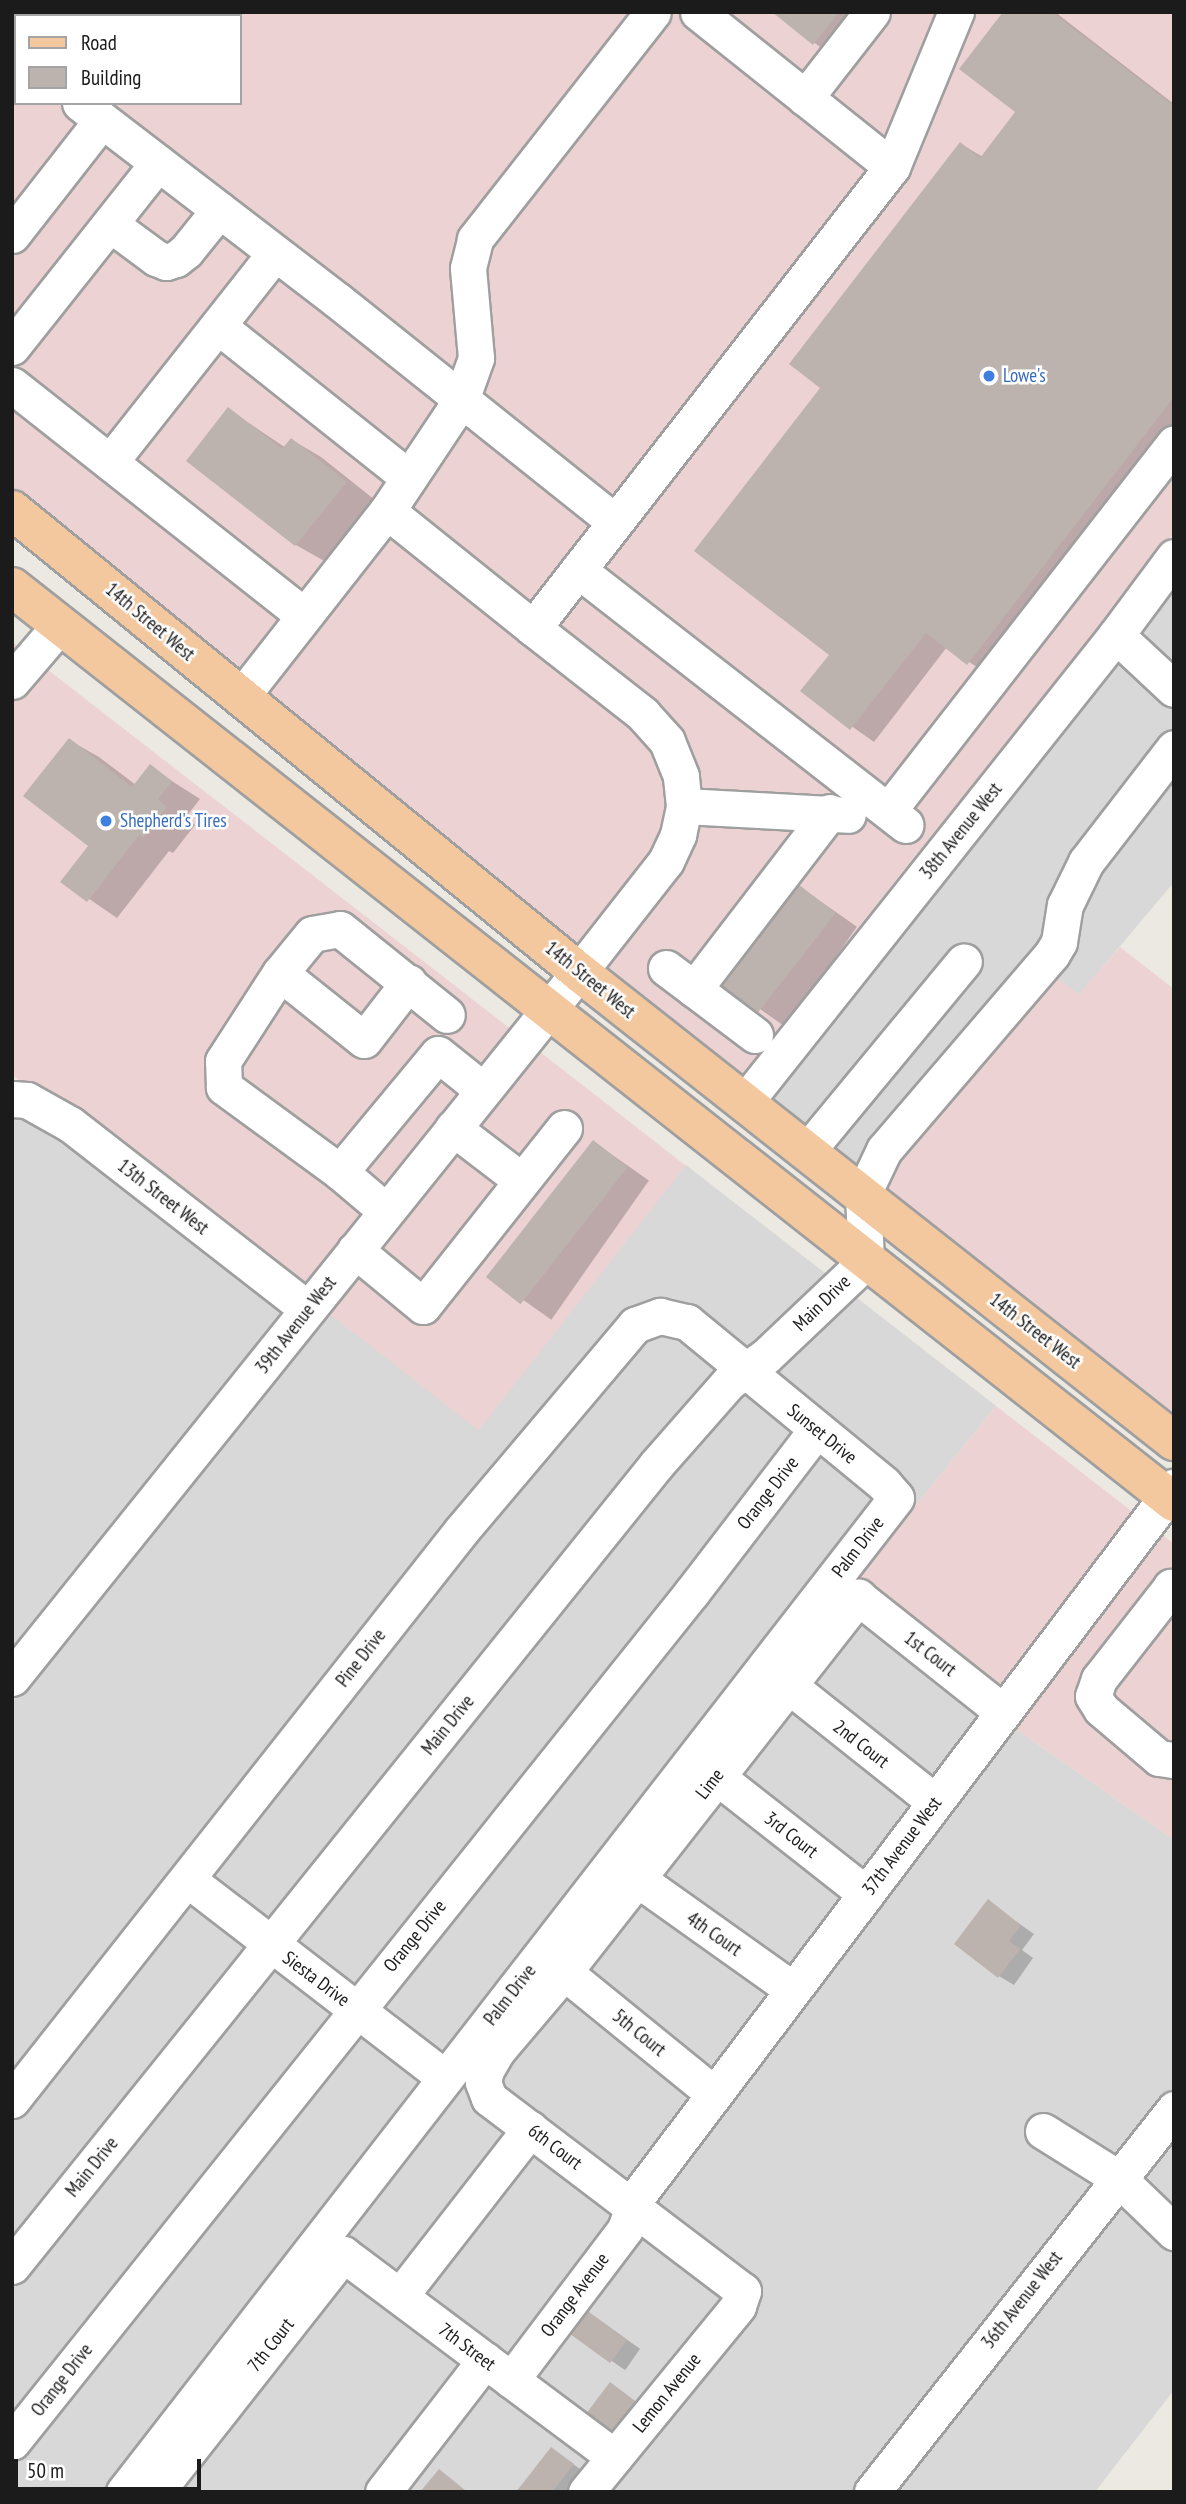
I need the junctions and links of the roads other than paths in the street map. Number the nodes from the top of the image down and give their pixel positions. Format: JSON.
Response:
{"nodes":[{"id":1,"x":653,"y":12,"type":"edge"},
{"id":2,"x":698,"y":12,"type":"edge"},
{"id":3,"x":872,"y":12,"type":"edge"},
{"id":4,"x":956,"y":12,"type":"edge"},
{"id":5,"x":806,"y":98,"type":"junction"},
{"id":6,"x":91,"y":112,"type":"edge"},
{"id":7,"x":158,"y":163,"type":"junction"},
{"id":8,"x":892,"y":167,"type":"junction"},
{"id":9,"x":219,"y":210,"type":"junction"},
{"id":10,"x":110,"y":224,"type":"junction"},
{"id":11,"x":12,"y":235,"type":"edge"},
{"id":12,"x":275,"y":253,"type":"junction"},
{"id":13,"x":218,"y":326,"type":"junction"},
{"id":14,"x":12,"y":347,"type":"edge"},
{"id":15,"x":12,"y":385,"type":"edge"},
{"id":16,"x":461,"y":400,"type":"junction"},
{"id":17,"x":1174,"y":443,"type":"edge"},
{"id":18,"x":110,"y":463,"type":"junction"},
{"id":19,"x":409,"y":478,"type":"junction"},
{"id":20,"x":12,"y":510,"type":"edge"},
{"id":21,"x":387,"y":511,"type":"junction"},
{"id":22,"x":615,"y":522,"type":"junction"},
{"id":23,"x":12,"y":540,"type":"edge"},
{"id":24,"x":1174,"y":556,"type":"edge"},
{"id":25,"x":578,"y":570,"type":"junction"},
{"id":26,"x":12,"y":587,"type":"edge"},
{"id":27,"x":304,"y":616,"type":"junction"},
{"id":28,"x":60,"y":625,"type":"junction"},
{"id":29,"x":533,"y":628,"type":"junction"},
{"id":30,"x":1116,"y":635,"type":"junction"},
{"id":31,"x":181,"y":648,"type":"junction"},
{"id":32,"x":12,"y":681,"type":"edge"},
{"id":33,"x":1174,"y":689,"type":"edge"},
{"id":34,"x":241,"y":697,"type":"junction"},
{"id":35,"x":1174,"y":748,"type":"edge"},
{"id":36,"x":684,"y":806,"type":"junction"},
{"id":37,"x":830,"y":812,"type":"junction"},
{"id":38,"x":896,"y":818,"type":"junction"},
{"id":39,"x":940,"y":856,"type":"junction"},
{"id":40,"x":964,"y":961,"type":"dead end"},
{"id":41,"x":666,"y":968,"type":"dead end"},
{"id":42,"x":579,"y":972,"type":"junction"},
{"id":43,"x":280,"y":973,"type":"junction"},
{"id":44,"x":408,"y":982,"type":"junction"},
{"id":45,"x":694,"y":989,"type":"junction"},
{"id":46,"x":548,"y":1009,"type":"junction"},
{"id":47,"x":447,"y":1015,"type":"dead end"},
{"id":48,"x":754,"y":1035,"type":"dead end"},
{"id":49,"x":483,"y":1090,"type":"junction"},
{"id":50,"x":12,"y":1099,"type":"edge"},
{"id":51,"x":745,"y":1102,"type":"junction"},
{"id":52,"x":453,"y":1128,"type":"junction"},
{"id":53,"x":564,"y":1128,"type":"dead end"},
{"id":54,"x":807,"y":1151,"type":"junction"},
{"id":55,"x":340,"y":1172,"type":"junction"},
{"id":56,"x":521,"y":1180,"type":"junction"},
{"id":57,"x":863,"y":1194,"type":"junction"},
{"id":58,"x":386,"y":1212,"type":"junction"},
{"id":59,"x":355,"y":1250,"type":"junction"},
{"id":60,"x":866,"y":1261,"type":"junction"},
{"id":61,"x":308,"y":1309,"type":"junction"},
{"id":62,"x":746,"y":1372,"type":"junction"},
{"id":63,"x":817,"y":1429,"type":"junction"},
{"id":64,"x":1174,"y":1441,"type":"edge"},
{"id":65,"x":1171,"y":1495,"type":"edge"},
{"id":66,"x":896,"y":1498,"type":"joint"},
{"id":67,"x":1172,"y":1588,"type":"edge"},
{"id":68,"x":858,"y":1597,"type":"joint"},
{"id":69,"x":12,"y":1678,"type":"edge"},
{"id":70,"x":788,"y":1685,"type":"junction"},
{"id":71,"x":1002,"y":1711,"type":"junction"},
{"id":72,"x":1174,"y":1760,"type":"edge"},
{"id":73,"x":716,"y":1776,"type":"junction"},
{"id":74,"x":935,"y":1802,"type":"junction"},
{"id":75,"x":636,"y":1878,"type":"junction"},
{"id":76,"x":187,"y":1880,"type":"junction"},
{"id":77,"x":866,"y":1894,"type":"junction"},
{"id":78,"x":272,"y":1946,"type":"junction"},
{"id":79,"x":564,"y":1972,"type":"junction"},
{"id":80,"x":792,"y":1989,"type":"junction"},
{"id":81,"x":356,"y":2008,"type":"junction"},
{"id":82,"x":445,"y":2078,"type":"junction"},
{"id":83,"x":714,"y":2094,"type":"junction"},
{"id":84,"x":12,"y":2100,"type":"edge"},
{"id":85,"x":1174,"y":2109,"type":"edge"},
{"id":86,"x":530,"y":2129,"type":"junction"},
{"id":87,"x":1043,"y":2132,"type":"dead end"},
{"id":88,"x":1118,"y":2178,"type":"junction"},
{"id":89,"x":633,"y":2207,"type":"junction"},
{"id":90,"x":1174,"y":2232,"type":"edge"},
{"id":91,"x":12,"y":2266,"type":"edge"},
{"id":92,"x":743,"y":2291,"type":"joint"},
{"id":93,"x":400,"y":2296,"type":"junction"},
{"id":94,"x":510,"y":2379,"type":"junction"},
{"id":95,"x":12,"y":2442,"type":"edge"},
{"id":96,"x":614,"y":2457,"type":"junction"},
{"id":97,"x":124,"y":2492,"type":"edge"},
{"id":98,"x":156,"y":2492,"type":"edge"},
{"id":99,"x":383,"y":2492,"type":"edge"},
{"id":100,"x":586,"y":2492,"type":"edge"},
{"id":101,"x":872,"y":2492,"type":"edge"}],
"edges":[{"from":1,"to":16,"type":"street"},
{"from":2,"to":5,"type":"street"},
{"from":3,"to":5,"type":"street"},
{"from":4,"to":8,"type":"street"},
{"from":5,"to":8,"type":"street"},
{"from":6,"to":7,"type":"street"},
{"from":6,"to":11,"type":"street"},
{"from":7,"to":9,"type":"street"},
{"from":7,"to":10,"type":"street"},
{"from":8,"to":22,"type":"street"},
{"from":9,"to":10,"type":"street"},
{"from":9,"to":12,"type":"street"},
{"from":10,"to":14,"type":"street"},
{"from":12,"to":13,"type":"street"},
{"from":12,"to":16,"type":"street"},
{"from":13,"to":18,"type":"street"},
{"from":13,"to":19,"type":"street"},
{"from":15,"to":18,"type":"street"},
{"from":16,"to":19,"type":"street"},
{"from":16,"to":22,"type":"street"},
{"from":17,"to":38,"type":"street"},
{"from":18,"to":27,"type":"street"},
{"from":19,"to":21,"type":"street"},
{"from":20,"to":31,"type":"main road","name":"14th Street West"},
{"from":21,"to":27,"type":"street"},
{"from":21,"to":29,"type":"street"},
{"from":22,"to":25,"type":"street"},
{"from":23,"to":31,"type":"main road"},
{"from":24,"to":30,"type":"street","name":"38th Avenue West"},
{"from":25,"to":29,"type":"street"},
{"from":25,"to":38,"type":"street"},
{"from":26,"to":28,"type":"main road"},
{"from":27,"to":34,"type":"street"},
{"from":28,"to":32,"type":"street"},
{"from":28,"to":46,"type":"main road"},
{"from":29,"to":36,"type":"street"},
{"from":30,"to":33,"type":"street"},
{"from":30,"to":39,"type":"street","name":"38th Avenue West"},
{"from":31,"to":34,"type":"main road","name":"14th Street West"},
{"from":34,"to":42,"type":"main road","name":"14th Street West"},
{"from":35,"to":57,"type":"street"},
{"from":36,"to":37,"type":"street"},
{"from":36,"to":42,"type":"street","name":"39th Avenue West"},
{"from":37,"to":38,"type":"street"},
{"from":37,"to":45,"type":"street"},
{"from":38,"to":39,"type":"street"},
{"from":39,"to":51,"type":"street","name":"38th Avenue West"},
{"from":40,"to":54,"type":"street"},
{"from":41,"to":45,"type":"street"},
{"from":42,"to":46,"type":"street","name":"39th Avenue West"},
{"from":42,"to":51,"type":"main road","name":"14th Street West"},
{"from":43,"to":44,"type":"street"},
{"from":43,"to":44,"type":"street"},
{"from":43,"to":55,"type":"street"},
{"from":44,"to":47,"type":"street"},
{"from":45,"to":48,"type":"street"},
{"from":46,"to":49,"type":"street","name":"39th Avenue West"},
{"from":46,"to":60,"type":"main road"},
{"from":49,"to":52,"type":"street","name":"39th Avenue West"},
{"from":49,"to":55,"type":"street"},
{"from":50,"to":61,"type":"street","name":"13th Street West"},
{"from":51,"to":54,"type":"main road","name":"14th Street West"},
{"from":52,"to":56,"type":"street"},
{"from":52,"to":58,"type":"street","name":"39th Avenue West"},
{"from":53,"to":56,"type":"street"},
{"from":54,"to":57,"type":"main road","name":"14th Street West"},
{"from":55,"to":58,"type":"street"},
{"from":56,"to":59,"type":"street"},
{"from":57,"to":60,"type":"street","name":"Main Drive"},
{"from":57,"to":64,"type":"main road","name":"14th Street West"},
{"from":58,"to":59,"type":"street","name":"39th Avenue West"},
{"from":59,"to":61,"type":"street","name":"39th Avenue West"},
{"from":60,"to":62,"type":"street","name":"Main Drive"},
{"from":60,"to":65,"type":"main road"},
{"from":61,"to":69,"type":"street","name":"39th Avenue West"},
{"from":62,"to":63,"type":"street","name":"Sunset Drive"},
{"from":62,"to":76,"type":"street","name":"Pine Drive"},
{"from":62,"to":78,"type":"street","name":"Main Drive"},
{"from":63,"to":66,"type":"street","name":"Sunset Drive"},
{"from":63,"to":81,"type":"street","name":"Orange Drive"},
{"from":65,"to":71,"type":"street","name":"37th Avenue West"},
{"from":66,"to":82,"type":"street","name":"Palm Drive"},
{"from":67,"to":72,"type":"street"},
{"from":68,"to":70,"type":"street","name":"Lime"},
{"from":68,"to":71,"type":"street","name":"1st Court"},
{"from":70,"to":73,"type":"street","name":"Lime"},
{"from":70,"to":74,"type":"street","name":"2nd Court"},
{"from":71,"to":74,"type":"street","name":"37th Avenue West"},
{"from":73,"to":75,"type":"street","name":"Lime"},
{"from":73,"to":77,"type":"street","name":"3rd Court"},
{"from":74,"to":77,"type":"street","name":"37th Avenue West"},
{"from":75,"to":79,"type":"street","name":"Lime"},
{"from":75,"to":80,"type":"street","name":"4th Court"},
{"from":76,"to":78,"type":"street","name":"Siesta Drive"},
{"from":76,"to":84,"type":"street","name":"Pine Drive"},
{"from":77,"to":80,"type":"street","name":"37th Avenue West"},
{"from":78,"to":81,"type":"street","name":"Siesta Drive"},
{"from":78,"to":91,"type":"street","name":"Main Drive"},
{"from":79,"to":83,"type":"street","name":"5th Court"},
{"from":79,"to":86,"type":"street","name":"6th Court"},
{"from":80,"to":83,"type":"street","name":"37th Avenue West"},
{"from":81,"to":82,"type":"street","name":"Siesta Drive"},
{"from":81,"to":95,"type":"street","name":"Orange Drive"},
{"from":82,"to":97,"type":"street","name":"Palm Drive"},
{"from":83,"to":89,"type":"street","name":"37th Avenue West"},
{"from":85,"to":88,"type":"street","name":"36th Avenue West"},
{"from":86,"to":89,"type":"street","name":"6th Court"},
{"from":86,"to":93,"type":"street"},
{"from":87,"to":88,"type":"street"},
{"from":88,"to":90,"type":"street"},
{"from":88,"to":101,"type":"street","name":"36th Avenue West"},
{"from":89,"to":92,"type":"street","name":"6th Court"},
{"from":89,"to":94,"type":"street","name":"Orange Avenue"},
{"from":92,"to":96,"type":"street","name":"Lemon Avenue"},
{"from":93,"to":94,"type":"street","name":"7th Street"},
{"from":93,"to":98,"type":"street","name":"7th Court"},
{"from":94,"to":96,"type":"street"},
{"from":94,"to":99,"type":"street","name":"Orange Avenue"},
{"from":96,"to":100,"type":"street","name":"Lemon Avenue"}]}
